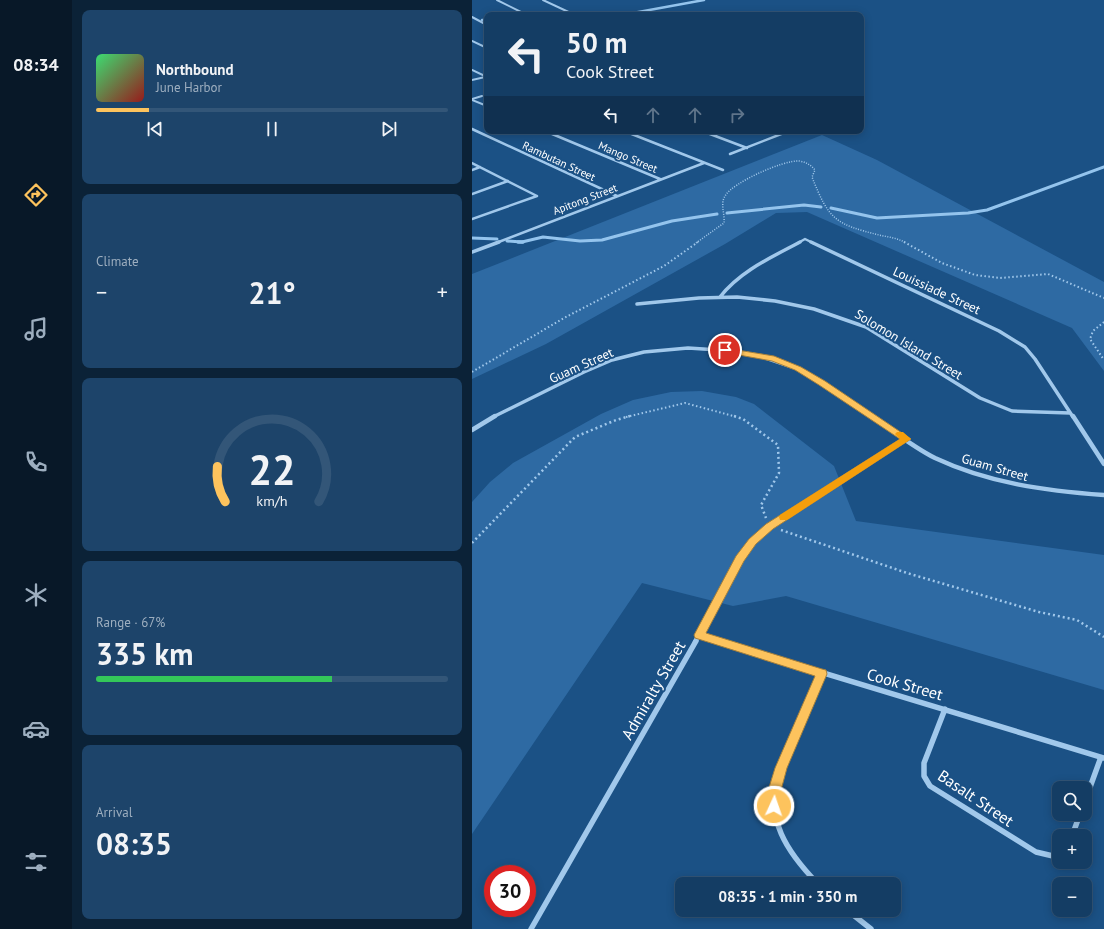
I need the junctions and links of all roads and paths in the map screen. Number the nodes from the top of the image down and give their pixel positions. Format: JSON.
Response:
{"nodes":[{"id":1,"x":497,"y":0,"type":"edge"},
{"id":2,"x":543,"y":0,"type":"edge"},
{"id":3,"x":521,"y":12,"type":"edge"},
{"id":4,"x":569,"y":12,"type":"edge"},
{"id":5,"x":472,"y":17,"type":"edge"},
{"id":6,"x":484,"y":23,"type":"edge"},
{"id":7,"x":472,"y":41,"type":"edge"},
{"id":8,"x":484,"y":47,"type":"edge"},
{"id":9,"x":472,"y":70,"type":"edge"},
{"id":10,"x":484,"y":76,"type":"edge"},
{"id":11,"x":484,"y":77,"type":"edge"},
{"id":12,"x":472,"y":80,"type":"edge"},
{"id":13,"x":482,"y":96,"type":"dead end"},
{"id":14,"x":472,"y":100,"type":"edge"},
{"id":15,"x":484,"y":105,"type":"edge"},
{"id":16,"x":472,"y":130,"type":"edge"},
{"id":17,"x":553,"y":134,"type":"edge"},
{"id":18,"x":632,"y":134,"type":"edge"},
{"id":19,"x":782,"y":134,"type":"edge"},
{"id":20,"x":713,"y":135,"type":"edge"},
{"id":21,"x":747,"y":148,"type":"junction"},
{"id":22,"x":730,"y":154,"type":"dead end"},
{"id":23,"x":472,"y":163,"type":"edge"},
{"id":24,"x":704,"y":163,"type":"junction"},
{"id":25,"x":480,"y":167,"type":"junction"},
{"id":26,"x":472,"y":170,"type":"edge"},
{"id":27,"x":723,"y":170,"type":"dead end"},
{"id":28,"x":660,"y":180,"type":"junction"},
{"id":29,"x":508,"y":181,"type":"junction"},
{"id":30,"x":472,"y":194,"type":"edge"},
{"id":31,"x":617,"y":196,"type":"junction"},
{"id":32,"x":472,"y":219,"type":"edge"},
{"id":33,"x":472,"y":248,"type":"edge"},
{"id":34,"x":476,"y":251,"type":"junction"},
{"id":35,"x":472,"y":252,"type":"edge"},
{"id":36,"x":720,"y":297,"type":"junction"},
{"id":37,"x":637,"y":304,"type":"dead end"},
{"id":38,"x":1104,"y":322,"type":"edge"},
{"id":39,"x":1104,"y":360,"type":"edge"},
{"id":40,"x":1070,"y":413,"type":"junction"},
{"id":41,"x":472,"y":430,"type":"edge"},
{"id":42,"x":906,"y":439,"type":"junction"},
{"id":43,"x":1104,"y":464,"type":"edge"},
{"id":44,"x":1104,"y":495,"type":"edge"},
{"id":45,"x":770,"y":526,"type":"junction"},
{"id":46,"x":472,"y":543,"type":"edge"},
{"id":47,"x":699,"y":635,"type":"junction"},
{"id":48,"x":1104,"y":637,"type":"edge"},
{"id":49,"x":822,"y":674,"type":"junction"},
{"id":50,"x":945,"y":709,"type":"junction"},
{"id":51,"x":1103,"y":758,"type":"edge"},
{"id":52,"x":1092,"y":784,"type":"edge"},
{"id":53,"x":1052,"y":856,"type":"edge"},
{"id":54,"x":811,"y":877,"type":"edge"},
{"id":55,"x":856,"y":917,"type":"edge"},
{"id":56,"x":531,"y":929,"type":"edge"},
{"id":57,"x":871,"y":929,"type":"edge"}],
"edges":[{"from":1,"to":3,"type":"street"},
{"from":2,"to":4,"type":"street"},
{"from":5,"to":6,"type":"street"},
{"from":7,"to":8,"type":"street"},
{"from":9,"to":10,"type":"street"},
{"from":11,"to":12,"type":"street"},
{"from":13,"to":14,"type":"street"},
{"from":14,"to":15,"type":"street"},
{"from":16,"to":31,"type":"street","name":"Rambutan Street"},
{"from":17,"to":28,"type":"street","name":"Mango Street"},
{"from":18,"to":24,"type":"street"},
{"from":19,"to":21,"type":"street"},
{"from":20,"to":21,"type":"street"},
{"from":21,"to":22,"type":"street"},
{"from":23,"to":25,"type":"street"},
{"from":24,"to":27,"type":"street"},
{"from":24,"to":28,"type":"street","name":"Apitong Street"},
{"from":25,"to":26,"type":"street"},
{"from":25,"to":29,"type":"street"},
{"from":28,"to":31,"type":"street","name":"Apitong Street"},
{"from":29,"to":30,"type":"street"},
{"from":29,"to":32,"type":"street"},
{"from":31,"to":34,"type":"street","name":"Apitong Street"},
{"from":33,"to":34,"type":"street"},
{"from":34,"to":35,"type":"street","name":"Apitong Street"},
{"from":36,"to":37,"type":"street","name":"Solomon Island Street"},
{"from":36,"to":40,"type":"street","name":"Solomon Island Street"},
{"from":36,"to":40,"type":"street","name":"Louissiade Street"},
{"from":38,"to":39,"type":"path"},
{"from":40,"to":43,"type":"street","name":"Louissiade Street"},
{"from":41,"to":42,"type":"street","name":"Guam Street"},
{"from":42,"to":44,"type":"street","name":"Guam Street"},
{"from":42,"to":45,"type":"street","name":"Admiralty Street"},
{"from":45,"to":46,"type":"path"},
{"from":45,"to":47,"type":"street","name":"Admiralty Street"},
{"from":45,"to":48,"type":"path"},
{"from":47,"to":49,"type":"street","name":"Cook Street"},
{"from":47,"to":56,"type":"street","name":"Admiralty Street"},
{"from":49,"to":50,"type":"street","name":"Cook Street"},
{"from":49,"to":54,"type":"street"},
{"from":50,"to":51,"type":"street","name":"Cook Street"},
{"from":50,"to":53,"type":"street","name":"Basalt Street"},
{"from":51,"to":52,"type":"street"},
{"from":55,"to":57,"type":"street"}]}
